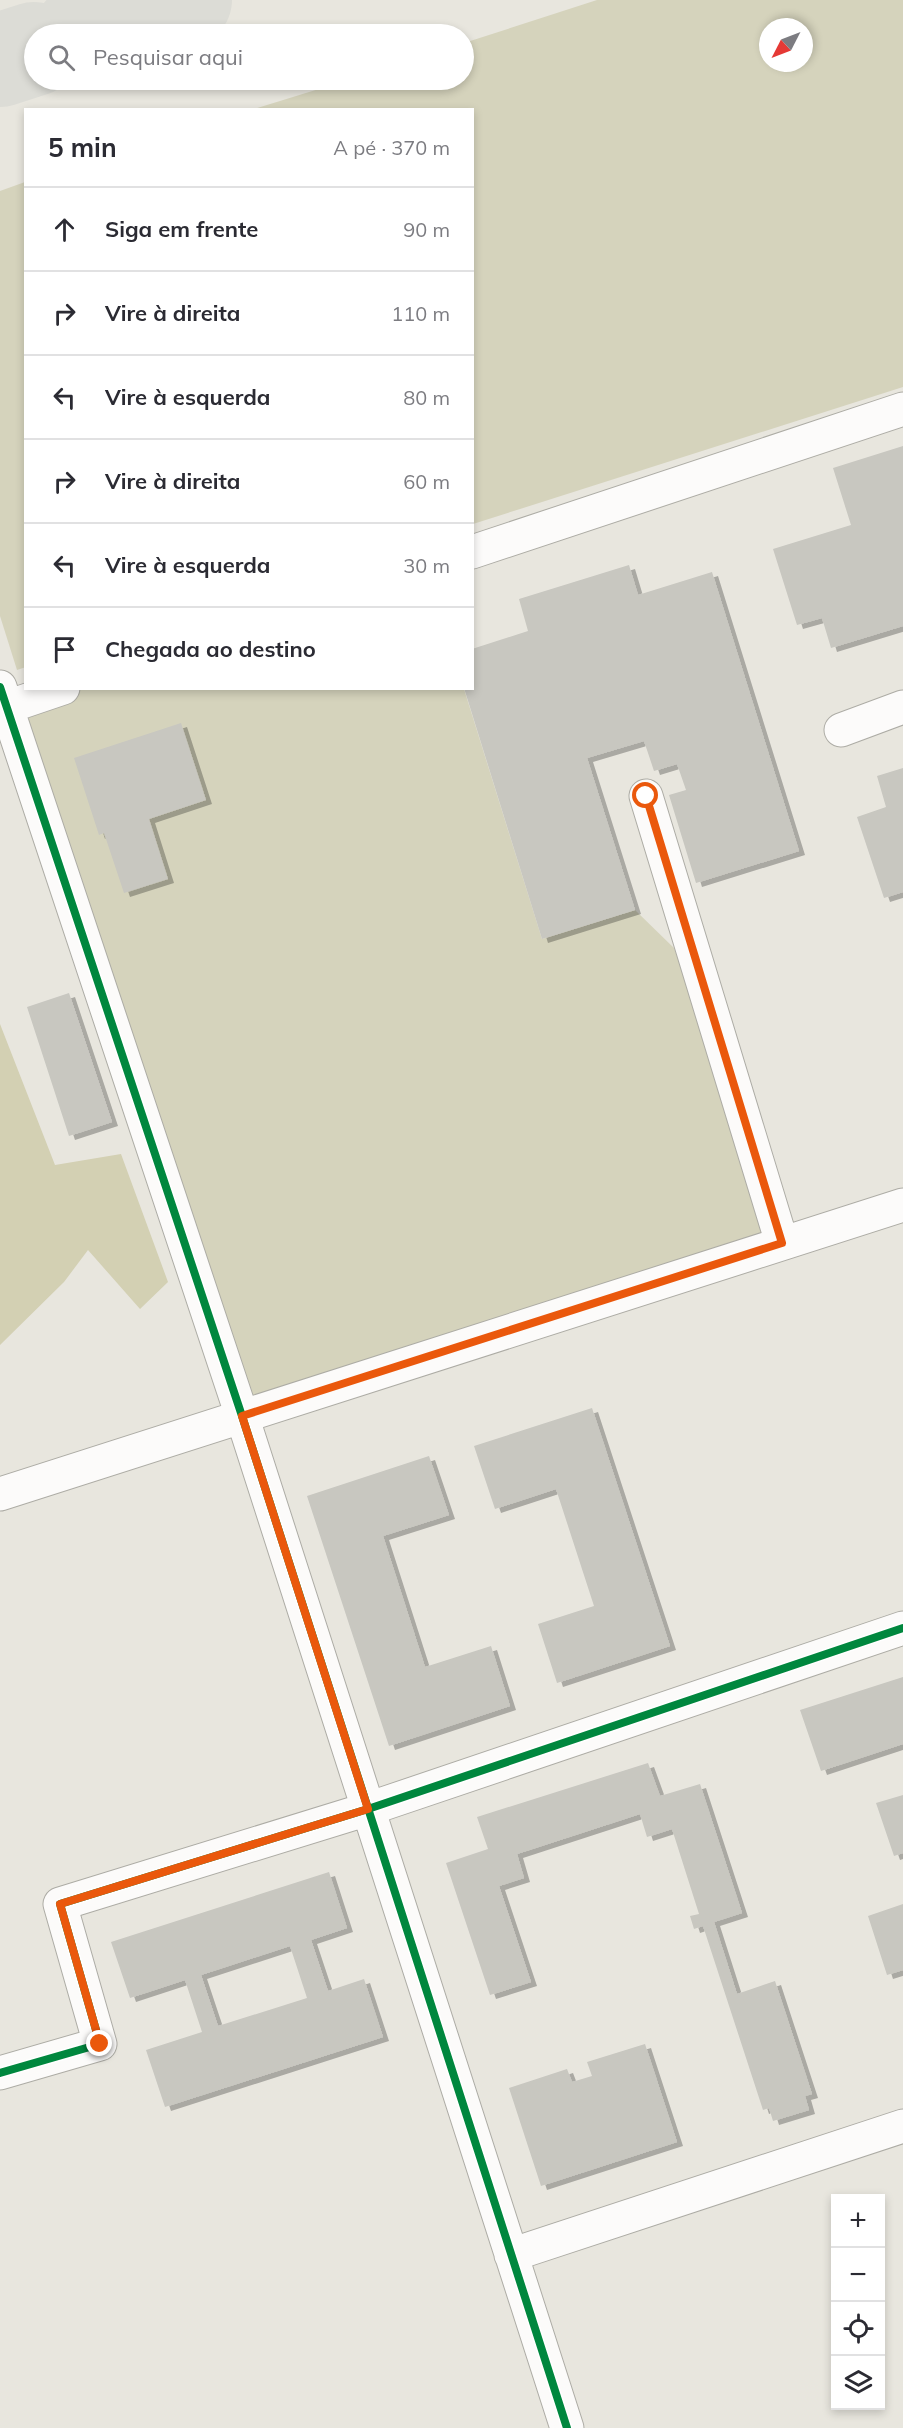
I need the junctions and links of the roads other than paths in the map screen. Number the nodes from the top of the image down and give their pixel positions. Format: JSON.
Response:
{"nodes":[{"id":1,"x":903,"y":409,"type":"edge"},
{"id":2,"x":474,"y":551,"type":"edge"},
{"id":3,"x":50,"y":690,"type":"edge"},
{"id":4,"x":3,"y":697,"type":"edge"},
{"id":5,"x":903,"y":707,"type":"edge"},
{"id":6,"x":841,"y":730,"type":"dead end"},
{"id":7,"x":646,"y":796,"type":"dead end"},
{"id":8,"x":903,"y":1205,"type":"edge"},
{"id":9,"x":782,"y":1243,"type":"junction"},
{"id":10,"x":242,"y":1416,"type":"junction"},
{"id":11,"x":0,"y":1494,"type":"edge"},
{"id":12,"x":903,"y":1628,"type":"edge"},
{"id":13,"x":368,"y":1809,"type":"junction"},
{"id":14,"x":0,"y":2073,"type":"edge"},
{"id":15,"x":903,"y":2126,"type":"edge"},
{"id":16,"x":511,"y":2255,"type":"junction"},
{"id":17,"x":567,"y":2428,"type":"edge"}],
"edges":[{"from":1,"to":2,"type":"street"},
{"from":3,"to":4,"type":"street"},
{"from":4,"to":10,"type":"street"},
{"from":5,"to":6,"type":"street"},
{"from":7,"to":9,"type":"street"},
{"from":8,"to":9,"type":"street"},
{"from":9,"to":10,"type":"street"},
{"from":10,"to":11,"type":"street"},
{"from":10,"to":13,"type":"street"},
{"from":12,"to":13,"type":"street"},
{"from":13,"to":14,"type":"street"},
{"from":13,"to":16,"type":"street"},
{"from":15,"to":16,"type":"street"},
{"from":16,"to":17,"type":"street"}]}
